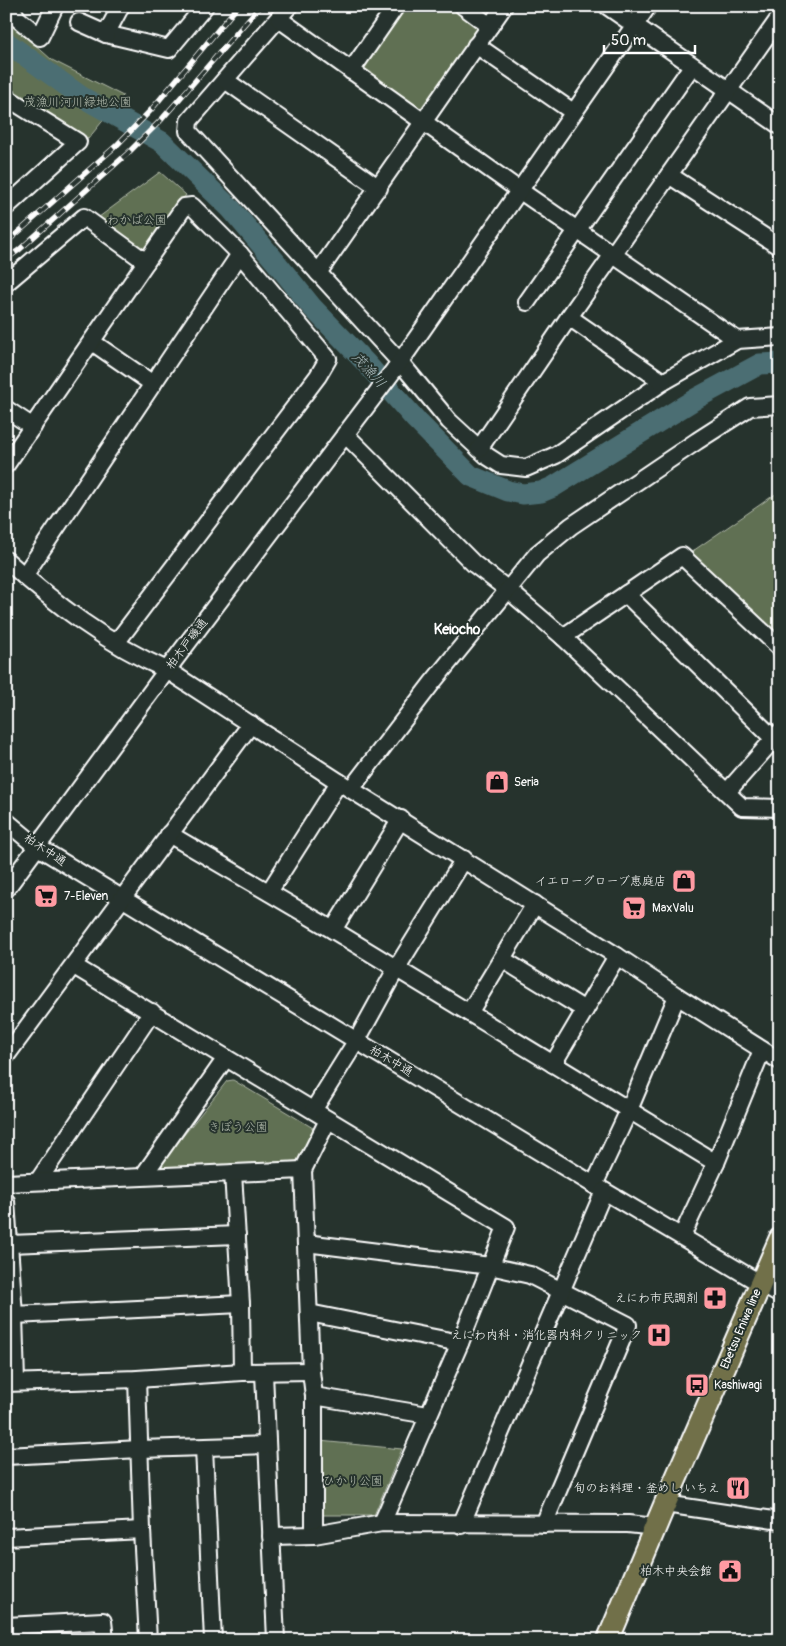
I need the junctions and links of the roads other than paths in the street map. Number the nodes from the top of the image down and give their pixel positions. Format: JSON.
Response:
{"nodes":[{"id":1,"x":11,"y":6,"type":"edge"},
{"id":2,"x":55,"y":6,"type":"edge"},
{"id":3,"x":121,"y":6,"type":"edge"},
{"id":4,"x":205,"y":6,"type":"edge"},
{"id":5,"x":396,"y":6,"type":"edge"},
{"id":6,"x":463,"y":6,"type":"edge"},
{"id":7,"x":504,"y":6,"type":"edge"},
{"id":8,"x":606,"y":6,"type":"edge"},
{"id":9,"x":648,"y":6,"type":"edge"},
{"id":10,"x":284,"y":12,"type":"edge"},
{"id":11,"x":780,"y":17,"type":"edge"},
{"id":12,"x":79,"y":22,"type":"dead end"},
{"id":13,"x":490,"y":26,"type":"junction"},
{"id":14,"x":634,"y":26,"type":"junction"},
{"id":15,"x":106,"y":34,"type":"junction"},
{"id":16,"x":476,"y":45,"type":"junction"},
{"id":17,"x":692,"y":66,"type":"junction"},
{"id":18,"x":351,"y":71,"type":"junction"},
{"id":19,"x":225,"y":80,"type":"junction"},
{"id":20,"x":727,"y":90,"type":"junction"},
{"id":21,"x":6,"y":97,"type":"edge"},
{"id":22,"x":573,"y":112,"type":"junction"},
{"id":23,"x":423,"y":121,"type":"junction"},
{"id":24,"x":780,"y":126,"type":"edge"},
{"id":25,"x":669,"y":175,"type":"junction"},
{"id":26,"x":379,"y":188,"type":"junction"},
{"id":27,"x":519,"y":190,"type":"junction"},
{"id":28,"x":6,"y":207,"type":"edge"},
{"id":29,"x":577,"y":229,"type":"junction"},
{"id":30,"x":780,"y":247,"type":"edge"},
{"id":31,"x":240,"y":254,"type":"junction"},
{"id":32,"x":612,"y":255,"type":"junction"},
{"id":33,"x":146,"y":262,"type":"junction"},
{"id":34,"x":318,"y":273,"type":"junction"},
{"id":35,"x":6,"y":283,"type":"edge"},
{"id":36,"x":527,"y":302,"type":"dead end"},
{"id":37,"x":569,"y":316,"type":"junction"},
{"id":38,"x":780,"y":337,"type":"edge"},
{"id":39,"x":737,"y":340,"type":"junction"},
{"id":40,"x":92,"y":342,"type":"junction"},
{"id":41,"x":396,"y":366,"type":"junction"},
{"id":42,"x":663,"y":382,"type":"junction"},
{"id":43,"x":153,"y":384,"type":"junction"},
{"id":44,"x":780,"y":405,"type":"edge"},
{"id":45,"x":6,"y":409,"type":"edge"},
{"id":46,"x":33,"y":427,"type":"junction"},
{"id":47,"x":344,"y":434,"type":"junction"},
{"id":48,"x":479,"y":449,"type":"junction"},
{"id":49,"x":6,"y":466,"type":"edge"},
{"id":50,"x":6,"y":560,"type":"edge"},
{"id":51,"x":24,"y":576,"type":"junction"},
{"id":52,"x":507,"y":589,"type":"junction"},
{"id":53,"x":626,"y":594,"type":"junction"},
{"id":54,"x":563,"y":637,"type":"junction"},
{"id":55,"x":116,"y":643,"type":"junction"},
{"id":56,"x":780,"y":648,"type":"edge"},
{"id":57,"x":167,"y":670,"type":"junction"},
{"id":58,"x":251,"y":724,"type":"junction"},
{"id":59,"x":777,"y":736,"type":"edge"},
{"id":60,"x":345,"y":786,"type":"junction"},
{"id":61,"x":727,"y":792,"type":"junction"},
{"id":62,"x":780,"y":808,"type":"edge"},
{"id":63,"x":401,"y":819,"type":"junction"},
{"id":64,"x":6,"y":821,"type":"edge"},
{"id":65,"x":169,"y":834,"type":"junction"},
{"id":66,"x":36,"y":846,"type":"junction"},
{"id":67,"x":464,"y":859,"type":"junction"},
{"id":68,"x":6,"y":889,"type":"edge"},
{"id":69,"x":269,"y":892,"type":"junction"},
{"id":70,"x":122,"y":898,"type":"junction"},
{"id":71,"x":535,"y":904,"type":"junction"},
{"id":72,"x":332,"y":930,"type":"junction"},
{"id":73,"x":617,"y":956,"type":"junction"},
{"id":74,"x":502,"y":959,"type":"junction"},
{"id":75,"x":74,"y":966,"type":"junction"},
{"id":76,"x":396,"y":969,"type":"junction"},
{"id":77,"x":677,"y":996,"type":"junction"},
{"id":78,"x":585,"y":1010,"type":"junction"},
{"id":79,"x":152,"y":1012,"type":"junction"},
{"id":80,"x":469,"y":1013,"type":"junction"},
{"id":81,"x":357,"y":1040,"type":"junction"},
{"id":82,"x":762,"y":1050,"type":"junction"},
{"id":83,"x":6,"y":1056,"type":"edge"},
{"id":84,"x":226,"y":1058,"type":"junction"},
{"id":85,"x":780,"y":1061,"type":"edge"},
{"id":86,"x":553,"y":1064,"type":"junction"},
{"id":87,"x":314,"y":1110,"type":"junction"},
{"id":88,"x":629,"y":1110,"type":"junction"},
{"id":89,"x":328,"y":1120,"type":"junction"},
{"id":90,"x":716,"y":1163,"type":"junction"},
{"id":91,"x":303,"y":1170,"type":"junction"},
{"id":92,"x":233,"y":1172,"type":"junction"},
{"id":93,"x":143,"y":1176,"type":"junction"},
{"id":94,"x":38,"y":1181,"type":"junction"},
{"id":95,"x":6,"y":1183,"type":"edge"},
{"id":96,"x":599,"y":1188,"type":"junction"},
{"id":97,"x":6,"y":1201,"type":"edge"},
{"id":98,"x":237,"y":1236,"type":"junction"},
{"id":99,"x":682,"y":1236,"type":"junction"},
{"id":100,"x":780,"y":1239,"type":"edge"},
{"id":101,"x":10,"y":1244,"type":"junction"},
{"id":102,"x":306,"y":1244,"type":"junction"},
{"id":103,"x":490,"y":1266,"type":"junction"},
{"id":104,"x":760,"y":1283,"type":"junction"},
{"id":105,"x":561,"y":1291,"type":"junction"},
{"id":106,"x":780,"y":1295,"type":"edge"},
{"id":107,"x":241,"y":1304,"type":"junction"},
{"id":108,"x":309,"y":1313,"type":"junction"},
{"id":109,"x":14,"y":1315,"type":"junction"},
{"id":110,"x":460,"y":1343,"type":"junction"},
{"id":111,"x":311,"y":1371,"type":"junction"},
{"id":112,"x":242,"y":1372,"type":"junction"},
{"id":113,"x":264,"y":1373,"type":"junction"},
{"id":114,"x":137,"y":1379,"type":"junction"},
{"id":115,"x":11,"y":1382,"type":"edge"},
{"id":116,"x":314,"y":1396,"type":"junction"},
{"id":117,"x":428,"y":1415,"type":"junction"},
{"id":118,"x":267,"y":1445,"type":"junction"},
{"id":119,"x":204,"y":1448,"type":"junction"},
{"id":120,"x":140,"y":1449,"type":"junction"},
{"id":121,"x":6,"y":1456,"type":"edge"},
{"id":122,"x":665,"y":1504,"type":"junction"},
{"id":123,"x":780,"y":1521,"type":"edge"},
{"id":124,"x":382,"y":1524,"type":"junction"},
{"id":125,"x":544,"y":1524,"type":"junction"},
{"id":126,"x":461,"y":1525,"type":"junction"},
{"id":127,"x":656,"y":1527,"type":"junction"},
{"id":128,"x":142,"y":1530,"type":"junction"},
{"id":129,"x":314,"y":1535,"type":"junction"},
{"id":130,"x":271,"y":1536,"type":"junction"},
{"id":131,"x":6,"y":1537,"type":"edge"},
{"id":132,"x":6,"y":1626,"type":"edge"},
{"id":133,"x":104,"y":1640,"type":"edge"},
{"id":134,"x":148,"y":1640,"type":"edge"},
{"id":135,"x":213,"y":1640,"type":"edge"},
{"id":136,"x":276,"y":1640,"type":"edge"},
{"id":137,"x":608,"y":1640,"type":"edge"}],
"edges":[{"from":1,"to":2,"type":"street"},
{"from":3,"to":15,"type":"street"},
{"from":4,"to":15,"type":"street"},
{"from":5,"to":18,"type":"street"},
{"from":6,"to":13,"type":"street"},
{"from":7,"to":13,"type":"street"},
{"from":8,"to":14,"type":"street"},
{"from":9,"to":14,"type":"street","name":"柏木戸磯通"},
{"from":10,"to":18,"type":"street"},
{"from":10,"to":19,"type":"street"},
{"from":11,"to":20,"type":"street"},
{"from":12,"to":15,"type":"street"},
{"from":13,"to":16,"type":"street"},
{"from":14,"to":17,"type":"street"},
{"from":14,"to":22,"type":"street","name":"柏木戸磯通"},
{"from":16,"to":22,"type":"street"},
{"from":16,"to":23,"type":"street"},
{"from":17,"to":20,"type":"street"},
{"from":17,"to":29,"type":"street"},
{"from":18,"to":23,"type":"street"},
{"from":19,"to":26,"type":"street"},
{"from":19,"to":34,"type":"street"},
{"from":20,"to":24,"type":"street"},
{"from":20,"to":25,"type":"street"},
{"from":21,"to":28,"type":"street"},
{"from":22,"to":27,"type":"street","name":"柏木戸磯通"},
{"from":23,"to":26,"type":"street"},
{"from":23,"to":27,"type":"street"},
{"from":25,"to":30,"type":"street"},
{"from":25,"to":32,"type":"street"},
{"from":26,"to":34,"type":"street"},
{"from":27,"to":29,"type":"street"},
{"from":27,"to":41,"type":"street","name":"柏木戸磯通"},
{"from":29,"to":32,"type":"street"},
{"from":29,"to":36,"type":"street"},
{"from":31,"to":33,"type":"street"},
{"from":31,"to":43,"type":"street"},
{"from":31,"to":55,"type":"street"},
{"from":32,"to":37,"type":"street"},
{"from":32,"to":39,"type":"street"},
{"from":33,"to":35,"type":"street"},
{"from":33,"to":40,"type":"street"},
{"from":34,"to":41,"type":"street"},
{"from":37,"to":42,"type":"street"},
{"from":37,"to":48,"type":"street"},
{"from":38,"to":39,"type":"street"},
{"from":39,"to":42,"type":"street"},
{"from":40,"to":43,"type":"street"},
{"from":40,"to":46,"type":"street"},
{"from":41,"to":47,"type":"street","name":"柏木戸磯通"},
{"from":41,"to":48,"type":"street"},
{"from":42,"to":48,"type":"street"},
{"from":43,"to":51,"type":"street"},
{"from":44,"to":52,"type":"street"},
{"from":45,"to":46,"type":"street"},
{"from":46,"to":49,"type":"street"},
{"from":47,"to":52,"type":"street"},
{"from":47,"to":57,"type":"street","name":"柏木戸磯通"},
{"from":50,"to":51,"type":"street"},
{"from":51,"to":55,"type":"street"},
{"from":52,"to":54,"type":"street"},
{"from":52,"to":60,"type":"street"},
{"from":53,"to":54,"type":"street"},
{"from":53,"to":56,"type":"street"},
{"from":53,"to":59,"type":"street"},
{"from":54,"to":61,"type":"street"},
{"from":55,"to":57,"type":"street"},
{"from":57,"to":58,"type":"street"},
{"from":57,"to":66,"type":"street","name":"柏木戸磯通"},
{"from":58,"to":60,"type":"street"},
{"from":58,"to":65,"type":"street"},
{"from":59,"to":61,"type":"street"},
{"from":60,"to":63,"type":"street"},
{"from":60,"to":69,"type":"street"},
{"from":61,"to":62,"type":"street"},
{"from":63,"to":67,"type":"street"},
{"from":63,"to":72,"type":"street"},
{"from":64,"to":66,"type":"street","name":"柏木中通"},
{"from":65,"to":69,"type":"street"},
{"from":65,"to":70,"type":"street"},
{"from":66,"to":68,"type":"street","name":"柏木戸磯通"},
{"from":66,"to":70,"type":"street","name":"柏木中通"},
{"from":67,"to":71,"type":"street"},
{"from":67,"to":76,"type":"street"},
{"from":69,"to":72,"type":"street"},
{"from":70,"to":75,"type":"street"},
{"from":70,"to":81,"type":"street","name":"柏木中通"},
{"from":71,"to":73,"type":"street"},
{"from":71,"to":74,"type":"street"},
{"from":72,"to":76,"type":"street"},
{"from":73,"to":77,"type":"street"},
{"from":73,"to":78,"type":"street"},
{"from":74,"to":78,"type":"street"},
{"from":74,"to":80,"type":"street"},
{"from":75,"to":79,"type":"street"},
{"from":75,"to":83,"type":"street"},
{"from":76,"to":80,"type":"street"},
{"from":76,"to":81,"type":"street"},
{"from":77,"to":82,"type":"street"},
{"from":77,"to":88,"type":"street"},
{"from":78,"to":86,"type":"street"},
{"from":79,"to":84,"type":"street"},
{"from":79,"to":94,"type":"street"},
{"from":80,"to":86,"type":"street"},
{"from":81,"to":87,"type":"street"},
{"from":81,"to":96,"type":"street","name":"柏木中通"},
{"from":82,"to":85,"type":"street"},
{"from":82,"to":90,"type":"street"},
{"from":84,"to":87,"type":"street"},
{"from":84,"to":93,"type":"street"},
{"from":86,"to":88,"type":"street"},
{"from":87,"to":89,"type":"street"},
{"from":88,"to":90,"type":"street"},
{"from":88,"to":96,"type":"street"},
{"from":89,"to":91,"type":"street"},
{"from":89,"to":103,"type":"street"},
{"from":90,"to":99,"type":"street"},
{"from":91,"to":92,"type":"street"},
{"from":91,"to":102,"type":"street"},
{"from":92,"to":93,"type":"street"},
{"from":92,"to":98,"type":"street"},
{"from":93,"to":94,"type":"street"},
{"from":94,"to":95,"type":"street"},
{"from":96,"to":99,"type":"street","name":"柏木中通"},
{"from":96,"to":105,"type":"street"},
{"from":97,"to":101,"type":"street"},
{"from":98,"to":101,"type":"street"},
{"from":98,"to":107,"type":"street"},
{"from":99,"to":104,"type":"street","name":"柏木中通"},
{"from":100,"to":104,"type":"main road","name":"Ebetsu Eniwa line"},
{"from":101,"to":109,"type":"street"},
{"from":102,"to":103,"type":"street"},
{"from":102,"to":108,"type":"street"},
{"from":103,"to":105,"type":"street"},
{"from":103,"to":110,"type":"street"},
{"from":104,"to":106,"type":"street","name":"柏木中通"},
{"from":104,"to":122,"type":"main road","name":"Ebetsu Eniwa line"},
{"from":105,"to":125,"type":"street"},
{"from":105,"to":126,"type":"street"},
{"from":107,"to":109,"type":"street"},
{"from":107,"to":112,"type":"street"},
{"from":108,"to":110,"type":"street"},
{"from":108,"to":111,"type":"street"},
{"from":109,"to":115,"type":"street"},
{"from":110,"to":117,"type":"street"},
{"from":111,"to":113,"type":"street"},
{"from":111,"to":116,"type":"street"},
{"from":112,"to":113,"type":"street"},
{"from":112,"to":114,"type":"street"},
{"from":113,"to":118,"type":"street"},
{"from":114,"to":115,"type":"street"},
{"from":114,"to":120,"type":"street"},
{"from":116,"to":117,"type":"street"},
{"from":116,"to":129,"type":"street"},
{"from":117,"to":124,"type":"street"},
{"from":118,"to":119,"type":"street"},
{"from":118,"to":130,"type":"street"},
{"from":119,"to":120,"type":"street"},
{"from":119,"to":135,"type":"street"},
{"from":120,"to":121,"type":"street"},
{"from":120,"to":128,"type":"street"},
{"from":122,"to":123,"type":"street"},
{"from":122,"to":127,"type":"main road","name":"Ebetsu Eniwa line"},
{"from":124,"to":126,"type":"street"},
{"from":124,"to":129,"type":"street"},
{"from":125,"to":126,"type":"street"},
{"from":125,"to":127,"type":"street"},
{"from":127,"to":137,"type":"main road","name":"Ebetsu Eniwa line"},
{"from":128,"to":131,"type":"street"},
{"from":128,"to":134,"type":"street"},
{"from":129,"to":130,"type":"street"},
{"from":130,"to":136,"type":"street"},
{"from":132,"to":133,"type":"street"}]}
